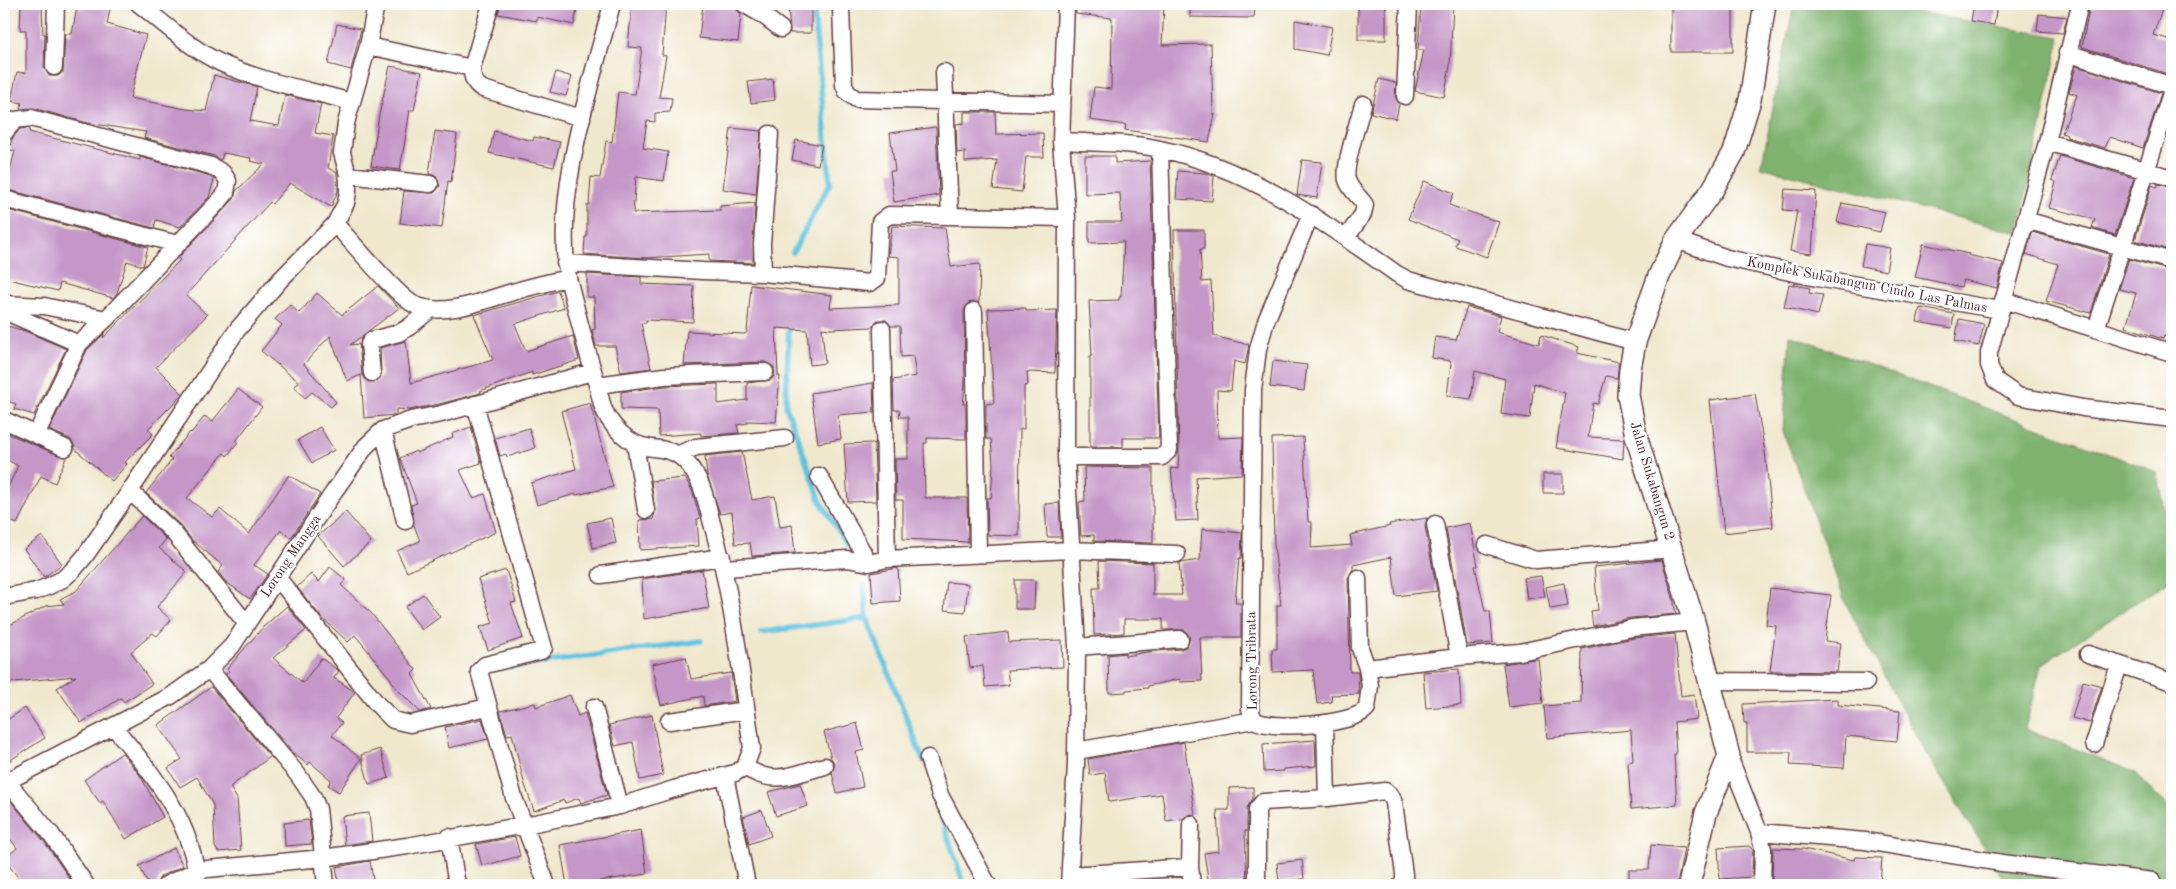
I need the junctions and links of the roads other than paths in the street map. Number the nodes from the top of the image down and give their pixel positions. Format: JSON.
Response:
{"nodes":[{"id":1,"x":56,"y":4,"type":"edge"},
{"id":2,"x":139,"y":4,"type":"edge"},
{"id":3,"x":376,"y":4,"type":"edge"},
{"id":4,"x":491,"y":4,"type":"edge"},
{"id":5,"x":612,"y":4,"type":"edge"},
{"id":6,"x":744,"y":4,"type":"edge"},
{"id":7,"x":1066,"y":4,"type":"edge"},
{"id":8,"x":1409,"y":4,"type":"edge"},
{"id":9,"x":1764,"y":4,"type":"edge"},
{"id":10,"x":2080,"y":4,"type":"edge"},
{"id":11,"x":841,"y":9,"type":"dead end"},
{"id":12,"x":781,"y":29,"type":"dead end"},
{"id":13,"x":368,"y":46,"type":"junction"},
{"id":14,"x":2067,"y":53,"type":"junction"},
{"id":15,"x":54,"y":67,"type":"dead end"},
{"id":16,"x":472,"y":68,"type":"junction"},
{"id":17,"x":944,"y":72,"type":"dead end"},
{"id":18,"x":2172,"y":88,"type":"edge"},
{"id":19,"x":1405,"y":96,"type":"dead end"},
{"id":20,"x":351,"y":102,"type":"junction"},
{"id":21,"x":945,"y":102,"type":"junction"},
{"id":22,"x":1062,"y":104,"type":"junction"},
{"id":23,"x":1363,"y":104,"type":"dead end"},
{"id":24,"x":582,"y":118,"type":"junction"},
{"id":25,"x":4,"y":133,"type":"edge"},
{"id":26,"x":770,"y":134,"type":"dead end"},
{"id":27,"x":1061,"y":141,"type":"junction"},
{"id":28,"x":2047,"y":142,"type":"junction"},
{"id":29,"x":1160,"y":149,"type":"junction"},
{"id":30,"x":2147,"y":170,"type":"junction"},
{"id":31,"x":348,"y":175,"type":"junction"},
{"id":32,"x":2172,"y":178,"type":"edge"},
{"id":33,"x":430,"y":184,"type":"dead end"},
{"id":34,"x":4,"y":199,"type":"edge"},
{"id":35,"x":1311,"y":214,"type":"junction"},
{"id":36,"x":950,"y":216,"type":"junction"},
{"id":37,"x":1067,"y":218,"type":"junction"},
{"id":38,"x":2025,"y":220,"type":"junction"},
{"id":39,"x":335,"y":224,"type":"junction"},
{"id":40,"x":1346,"y":238,"type":"junction"},
{"id":41,"x":1676,"y":240,"type":"junction"},
{"id":42,"x":177,"y":244,"type":"junction"},
{"id":43,"x":2122,"y":248,"type":"junction"},
{"id":44,"x":2172,"y":261,"type":"edge"},
{"id":45,"x":566,"y":270,"type":"junction"},
{"id":46,"x":763,"y":273,"type":"junction"},
{"id":47,"x":4,"y":304,"type":"edge"},
{"id":48,"x":2002,"y":305,"type":"junction"},
{"id":49,"x":431,"y":309,"type":"junction"},
{"id":50,"x":4,"y":311,"type":"edge"},
{"id":51,"x":974,"y":312,"type":"dead end"},
{"id":52,"x":106,"y":319,"type":"junction"},
{"id":53,"x":2096,"y":329,"type":"junction"},
{"id":54,"x":882,"y":330,"type":"dead end"},
{"id":55,"x":1635,"y":342,"type":"junction"},
{"id":56,"x":79,"y":344,"type":"junction"},
{"id":57,"x":2172,"y":352,"type":"edge"},
{"id":58,"x":765,"y":372,"type":"dead end"},
{"id":59,"x":372,"y":373,"type":"dead end"},
{"id":60,"x":595,"y":378,"type":"junction"},
{"id":61,"x":475,"y":404,"type":"junction"},
{"id":62,"x":2172,"y":419,"type":"edge"},
{"id":63,"x":4,"y":420,"type":"edge"},
{"id":64,"x":383,"y":430,"type":"junction"},
{"id":65,"x":36,"y":435,"type":"junction"},
{"id":66,"x":785,"y":438,"type":"dead end"},
{"id":67,"x":635,"y":444,"type":"junction"},
{"id":68,"x":65,"y":448,"type":"dead end"},
{"id":69,"x":679,"y":454,"type":"junction"},
{"id":70,"x":1066,"y":457,"type":"junction"},
{"id":71,"x":819,"y":476,"type":"dead end"},
{"id":72,"x":130,"y":491,"type":"junction"},
{"id":73,"x":646,"y":510,"type":"dead end"},
{"id":74,"x":405,"y":521,"type":"dead end"},
{"id":75,"x":1435,"y":524,"type":"dead end"},
{"id":76,"x":1487,"y":545,"type":"dead end"},
{"id":77,"x":1673,"y":549,"type":"junction"},
{"id":78,"x":1070,"y":550,"type":"junction"},
{"id":79,"x":978,"y":554,"type":"junction"},
{"id":80,"x":1177,"y":554,"type":"dead end"},
{"id":81,"x":887,"y":559,"type":"junction"},
{"id":82,"x":724,"y":563,"type":"junction"},
{"id":83,"x":868,"y":563,"type":"junction"},
{"id":84,"x":601,"y":575,"type":"dead end"},
{"id":85,"x":277,"y":578,"type":"junction"},
{"id":86,"x":1358,"y":578,"type":"dead end"},
{"id":87,"x":4,"y":596,"type":"edge"},
{"id":88,"x":1694,"y":622,"type":"junction"},
{"id":89,"x":246,"y":623,"type":"junction"},
{"id":90,"x":1180,"y":640,"type":"dead end"},
{"id":91,"x":1076,"y":647,"type":"junction"},
{"id":92,"x":2088,"y":654,"type":"dead end"},
{"id":93,"x":1459,"y":657,"type":"junction"},
{"id":94,"x":2119,"y":664,"type":"junction"},
{"id":95,"x":1367,"y":668,"type":"junction"},
{"id":96,"x":209,"y":670,"type":"junction"},
{"id":97,"x":1710,"y":681,"type":"junction"},
{"id":98,"x":1866,"y":682,"type":"dead end"},
{"id":99,"x":2172,"y":682,"type":"edge"},
{"id":100,"x":488,"y":707,"type":"junction"},
{"id":101,"x":594,"y":707,"type":"dead end"},
{"id":102,"x":746,"y":710,"type":"junction"},
{"id":103,"x":1254,"y":720,"type":"junction"},
{"id":104,"x":669,"y":721,"type":"dead end"},
{"id":105,"x":1325,"y":724,"type":"junction"},
{"id":106,"x":113,"y":726,"type":"junction"},
{"id":107,"x":2094,"y":744,"type":"dead end"},
{"id":108,"x":1076,"y":751,"type":"junction"},
{"id":109,"x":1729,"y":756,"type":"junction"},
{"id":110,"x":928,"y":758,"type":"dead end"},
{"id":111,"x":825,"y":766,"type":"dead end"},
{"id":112,"x":745,"y":767,"type":"junction"},
{"id":113,"x":725,"y":776,"type":"junction"},
{"id":114,"x":5,"y":781,"type":"edge"},
{"id":115,"x":1327,"y":798,"type":"junction"},
{"id":116,"x":620,"y":806,"type":"junction"},
{"id":117,"x":1191,"y":824,"type":"dead end"},
{"id":118,"x":525,"y":825,"type":"junction"},
{"id":119,"x":1759,"y":832,"type":"junction"},
{"id":120,"x":449,"y":837,"type":"junction"},
{"id":121,"x":322,"y":858,"type":"junction"},
{"id":122,"x":1190,"y":866,"type":"junction"},
{"id":123,"x":198,"y":878,"type":"edge"},
{"id":124,"x":1070,"y":880,"type":"edge"},
{"id":125,"x":2154,"y":881,"type":"dead end"},
{"id":126,"x":988,"y":884,"type":"edge"},
{"id":127,"x":86,"y":885,"type":"edge"},
{"id":128,"x":166,"y":885,"type":"edge"},
{"id":129,"x":326,"y":885,"type":"edge"},
{"id":130,"x":457,"y":885,"type":"edge"},
{"id":131,"x":547,"y":885,"type":"edge"},
{"id":132,"x":747,"y":885,"type":"edge"},
{"id":133,"x":1192,"y":885,"type":"edge"},
{"id":134,"x":1257,"y":885,"type":"edge"},
{"id":135,"x":1401,"y":885,"type":"edge"},
{"id":136,"x":1689,"y":885,"type":"edge"},
{"id":137,"x":1762,"y":885,"type":"edge"}],
"edges":[{"from":1,"to":15,"type":"street"},
{"from":2,"to":20,"type":"street"},
{"from":3,"to":13,"type":"street"},
{"from":4,"to":16,"type":"street"},
{"from":5,"to":24,"type":"street"},
{"from":6,"to":12,"type":"street"},
{"from":7,"to":22,"type":"street"},
{"from":8,"to":19,"type":"street"},
{"from":9,"to":41,"type":"street","name":"Jalan Sukabangun 2"},
{"from":10,"to":14,"type":"street"},
{"from":11,"to":21,"type":"street"},
{"from":13,"to":16,"type":"street"},
{"from":13,"to":20,"type":"street"},
{"from":14,"to":18,"type":"street"},
{"from":14,"to":28,"type":"street"},
{"from":16,"to":24,"type":"street"},
{"from":17,"to":21,"type":"street"},
{"from":18,"to":30,"type":"street"},
{"from":20,"to":31,"type":"street"},
{"from":21,"to":22,"type":"street"},
{"from":21,"to":36,"type":"street"},
{"from":22,"to":27,"type":"street"},
{"from":23,"to":40,"type":"street"},
{"from":24,"to":45,"type":"street"},
{"from":25,"to":42,"type":"street"},
{"from":26,"to":46,"type":"street"},
{"from":27,"to":29,"type":"street"},
{"from":27,"to":37,"type":"street"},
{"from":28,"to":30,"type":"street"},
{"from":28,"to":38,"type":"street"},
{"from":29,"to":35,"type":"street"},
{"from":29,"to":70,"type":"street"},
{"from":30,"to":32,"type":"street"},
{"from":30,"to":43,"type":"street"},
{"from":31,"to":33,"type":"street"},
{"from":31,"to":39,"type":"street"},
{"from":34,"to":42,"type":"street"},
{"from":35,"to":40,"type":"street"},
{"from":35,"to":103,"type":"street","name":"Lorong Tribrata"},
{"from":36,"to":37,"type":"street"},
{"from":36,"to":46,"type":"street"},
{"from":37,"to":70,"type":"street"},
{"from":38,"to":43,"type":"street"},
{"from":38,"to":48,"type":"street"},
{"from":39,"to":49,"type":"street"},
{"from":39,"to":72,"type":"street"},
{"from":40,"to":55,"type":"street"},
{"from":41,"to":48,"type":"street","name":"Komplek Sukabangun Cindo Las Palmas"},
{"from":41,"to":55,"type":"street","name":"Jalan Sukabangun 2"},
{"from":42,"to":52,"type":"street"},
{"from":43,"to":44,"type":"street"},
{"from":43,"to":53,"type":"street"},
{"from":45,"to":46,"type":"street"},
{"from":45,"to":49,"type":"street"},
{"from":45,"to":60,"type":"street"},
{"from":47,"to":52,"type":"street"},
{"from":48,"to":53,"type":"street","name":"Komplek Sukabangun Cindo Las Palmas"},
{"from":48,"to":62,"type":"street"},
{"from":49,"to":59,"type":"street"},
{"from":50,"to":56,"type":"street"},
{"from":51,"to":79,"type":"street"},
{"from":52,"to":56,"type":"street"},
{"from":53,"to":57,"type":"street","name":"Komplek Sukabangun Cindo Las Palmas"},
{"from":54,"to":81,"type":"street"},
{"from":55,"to":77,"type":"street","name":"Jalan Sukabangun 2"},
{"from":56,"to":65,"type":"street"},
{"from":58,"to":60,"type":"street","name":"Lorong Mangga"},
{"from":60,"to":61,"type":"street","name":"Lorong Mangga"},
{"from":60,"to":67,"type":"street"},
{"from":61,"to":64,"type":"street","name":"Lorong Mangga"},
{"from":61,"to":100,"type":"street"},
{"from":63,"to":65,"type":"street"},
{"from":64,"to":74,"type":"street"},
{"from":64,"to":85,"type":"street","name":"Lorong Mangga"},
{"from":65,"to":68,"type":"street"},
{"from":66,"to":69,"type":"street"},
{"from":67,"to":69,"type":"street"},
{"from":67,"to":73,"type":"street"},
{"from":69,"to":82,"type":"street"},
{"from":70,"to":78,"type":"street"},
{"from":71,"to":83,"type":"street"},
{"from":72,"to":87,"type":"street"},
{"from":72,"to":89,"type":"street"},
{"from":75,"to":93,"type":"street"},
{"from":76,"to":77,"type":"street"},
{"from":77,"to":88,"type":"street","name":"Jalan Sukabangun 2"},
{"from":78,"to":79,"type":"street"},
{"from":78,"to":80,"type":"street"},
{"from":78,"to":91,"type":"street"},
{"from":79,"to":81,"type":"street"},
{"from":81,"to":83,"type":"street"},
{"from":82,"to":83,"type":"street"},
{"from":82,"to":84,"type":"street"},
{"from":82,"to":102,"type":"street"},
{"from":85,"to":89,"type":"street","name":"Lorong Mangga"},
{"from":85,"to":100,"type":"street"},
{"from":86,"to":95,"type":"street"},
{"from":88,"to":93,"type":"street"},
{"from":88,"to":97,"type":"street","name":"Jalan Sukabangun 2"},
{"from":89,"to":96,"type":"street","name":"Lorong Mangga"},
{"from":90,"to":91,"type":"street"},
{"from":91,"to":108,"type":"street"},
{"from":92,"to":94,"type":"street"},
{"from":93,"to":95,"type":"street"},
{"from":94,"to":99,"type":"street"},
{"from":94,"to":107,"type":"street"},
{"from":95,"to":105,"type":"street","name":"Lorong Tribrata"},
{"from":96,"to":106,"type":"street","name":"Lorong Mangga"},
{"from":96,"to":121,"type":"street"},
{"from":97,"to":98,"type":"street"},
{"from":97,"to":109,"type":"street","name":"Jalan Sukabangun 2"},
{"from":100,"to":118,"type":"street"},
{"from":101,"to":116,"type":"street"},
{"from":102,"to":104,"type":"street"},
{"from":102,"to":112,"type":"street"},
{"from":103,"to":105,"type":"street","name":"Lorong Tribrata"},
{"from":103,"to":108,"type":"street"},
{"from":105,"to":115,"type":"street"},
{"from":106,"to":114,"type":"street","name":"Lorong Mangga"},
{"from":106,"to":123,"type":"street"},
{"from":108,"to":124,"type":"street"},
{"from":109,"to":119,"type":"street","name":"Jalan Sukabangun 2"},
{"from":109,"to":136,"type":"street"},
{"from":110,"to":126,"type":"street"},
{"from":111,"to":112,"type":"street"},
{"from":112,"to":113,"type":"street"},
{"from":113,"to":116,"type":"street"},
{"from":113,"to":132,"type":"street"},
{"from":114,"to":127,"type":"street"},
{"from":115,"to":134,"type":"street"},
{"from":115,"to":135,"type":"street"},
{"from":116,"to":118,"type":"street"},
{"from":117,"to":122,"type":"street"},
{"from":118,"to":120,"type":"street"},
{"from":118,"to":131,"type":"street"},
{"from":119,"to":125,"type":"street"},
{"from":119,"to":137,"type":"street","name":"Jalan Sukabangun 2"},
{"from":120,"to":121,"type":"street"},
{"from":120,"to":130,"type":"street"},
{"from":121,"to":123,"type":"street"},
{"from":121,"to":129,"type":"street"},
{"from":122,"to":124,"type":"street"},
{"from":122,"to":133,"type":"street"},
{"from":123,"to":128,"type":"street"}]}
